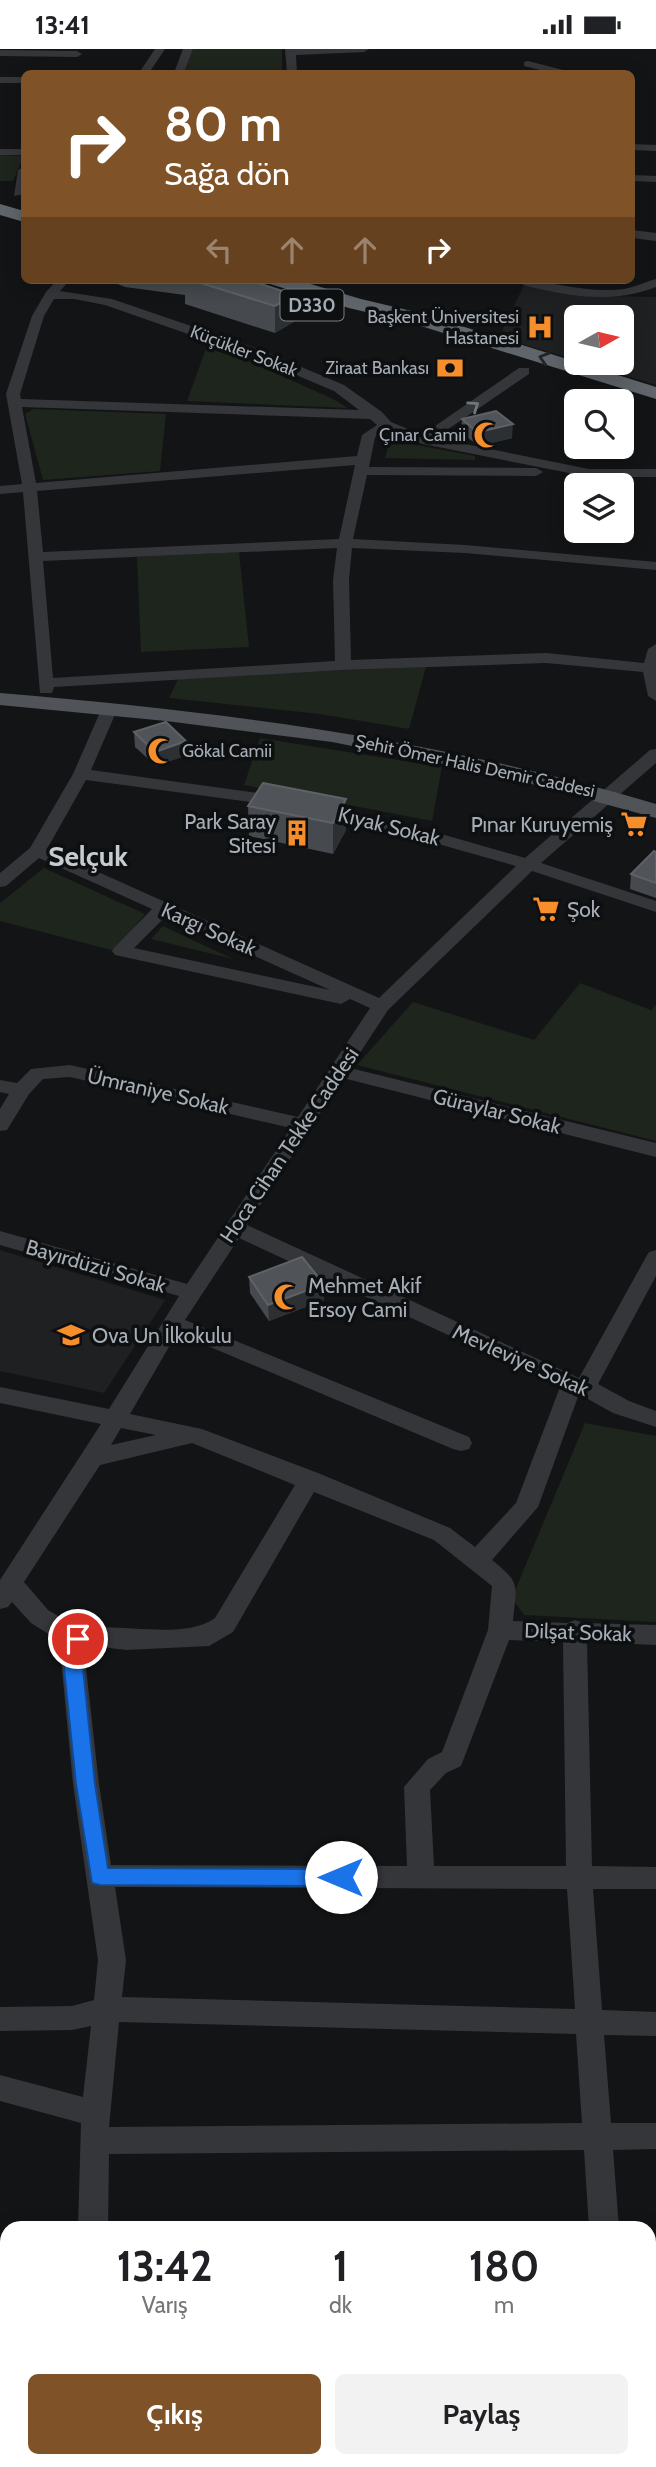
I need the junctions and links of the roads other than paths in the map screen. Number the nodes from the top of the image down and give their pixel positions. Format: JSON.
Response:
{"nodes":[{"id":1,"x":160,"y":49,"type":"edge"},
{"id":2,"x":188,"y":49,"type":"edge"},
{"id":3,"x":364,"y":49,"type":"edge"},
{"id":4,"x":290,"y":51,"type":"edge"},
{"id":5,"x":0,"y":53,"type":"edge"},
{"id":6,"x":76,"y":55,"type":"edge"},
{"id":7,"x":528,"y":65,"type":"edge"},
{"id":8,"x":146,"y":70,"type":"edge"},
{"id":9,"x":180,"y":70,"type":"edge"},
{"id":10,"x":292,"y":70,"type":"edge"},
{"id":11,"x":550,"y":70,"type":"edge"},
{"id":12,"x":0,"y":80,"type":"edge"},
{"id":13,"x":21,"y":80,"type":"edge"},
{"id":14,"x":635,"y":147,"type":"edge"},
{"id":15,"x":656,"y":148,"type":"edge"},
{"id":16,"x":0,"y":152,"type":"edge"},
{"id":17,"x":21,"y":152,"type":"edge"},
{"id":18,"x":635,"y":178,"type":"edge"},
{"id":19,"x":656,"y":179,"type":"edge"},
{"id":20,"x":21,"y":182,"type":"edge"},
{"id":21,"x":0,"y":188,"type":"edge"},
{"id":22,"x":0,"y":202,"type":"edge"},
{"id":23,"x":15,"y":206,"type":"edge"},
{"id":24,"x":635,"y":234,"type":"edge"},
{"id":25,"x":656,"y":237,"type":"edge"},
{"id":26,"x":656,"y":283,"type":"edge"},
{"id":27,"x":60,"y":284,"type":"edge"},
{"id":28,"x":255,"y":284,"type":"edge"},
{"id":29,"x":290,"y":284,"type":"edge"},
{"id":30,"x":312,"y":284,"type":"edge"},
{"id":31,"x":533,"y":284,"type":"edge"},
{"id":32,"x":50,"y":295,"type":"junction"},
{"id":33,"x":413,"y":317,"type":"junction"},
{"id":34,"x":524,"y":371,"type":"junction"},
{"id":35,"x":582,"y":389,"type":"edge"},
{"id":36,"x":656,"y":393,"type":"edge"},
{"id":37,"x":15,"y":403,"type":"junction"},
{"id":38,"x":634,"y":405,"type":"edge"},
{"id":39,"x":656,"y":412,"type":"edge"},
{"id":40,"x":382,"y":420,"type":"junction"},
{"id":41,"x":423,"y":440,"type":"junction"},
{"id":42,"x":361,"y":465,"type":"junction"},
{"id":43,"x":589,"y":473,"type":"joint"},
{"id":44,"x":634,"y":473,"type":"edge"},
{"id":45,"x":656,"y":473,"type":"edge"},
{"id":46,"x":30,"y":488,"type":"junction"},
{"id":47,"x":0,"y":490,"type":"edge"},
{"id":48,"x":345,"y":543,"type":"junction"},
{"id":49,"x":37,"y":557,"type":"junction"},
{"id":50,"x":656,"y":566,"type":"edge"},
{"id":51,"x":656,"y":649,"type":"edge"},
{"id":52,"x":343,"y":665,"type":"junction"},
{"id":53,"x":650,"y":668,"type":"junction"},
{"id":54,"x":0,"y":687,"type":"edge"},
{"id":55,"x":47,"y":687,"type":"junction"},
{"id":56,"x":656,"y":696,"type":"edge"},
{"id":57,"x":0,"y":699,"type":"edge"},
{"id":58,"x":109,"y":710,"type":"junction"},
{"id":59,"x":656,"y":754,"type":"edge"},
{"id":60,"x":80,"y":773,"type":"junction"},
{"id":61,"x":615,"y":789,"type":"junction"},
{"id":62,"x":656,"y":794,"type":"edge"},
{"id":63,"x":656,"y":811,"type":"edge"},
{"id":64,"x":37,"y":851,"type":"junction"},
{"id":65,"x":529,"y":864,"type":"junction"},
{"id":66,"x":0,"y":882,"type":"edge"},
{"id":67,"x":656,"y":907,"type":"edge"},
{"id":68,"x":163,"y":908,"type":"junction"},
{"id":69,"x":381,"y":1006,"type":"junction"},
{"id":70,"x":339,"y":1071,"type":"junction"},
{"id":71,"x":0,"y":1086,"type":"edge"},
{"id":72,"x":21,"y":1090,"type":"junction"},
{"id":73,"x":0,"y":1125,"type":"edge"},
{"id":74,"x":301,"y":1125,"type":"junction"},
{"id":75,"x":656,"y":1150,"type":"edge"},
{"id":76,"x":234,"y":1227,"type":"junction"},
{"id":77,"x":0,"y":1238,"type":"edge"},
{"id":78,"x":656,"y":1257,"type":"edge"},
{"id":79,"x":193,"y":1293,"type":"junction"},
{"id":80,"x":172,"y":1322,"type":"junction"},
{"id":81,"x":578,"y":1386,"type":"junction"},
{"id":82,"x":0,"y":1395,"type":"edge"},
{"id":83,"x":656,"y":1419,"type":"edge"},
{"id":84,"x":115,"y":1420,"type":"junction"},
{"id":85,"x":194,"y":1435,"type":"junction"},
{"id":86,"x":461,"y":1443,"type":"dead end"},
{"id":87,"x":92,"y":1458,"type":"junction"},
{"id":88,"x":310,"y":1479,"type":"junction"},
{"id":89,"x":478,"y":1560,"type":"junction"},
{"id":90,"x":6,"y":1591,"type":"edge"},
{"id":91,"x":500,"y":1630,"type":"junction"},
{"id":92,"x":575,"y":1630,"type":"junction"},
{"id":93,"x":656,"y":1635,"type":"edge"},
{"id":94,"x":78,"y":1639,"type":"junction"},
{"id":95,"x":100,"y":1877,"type":"junction"},
{"id":96,"x":421,"y":1878,"type":"junction"},
{"id":97,"x":579,"y":1878,"type":"junction"},
{"id":98,"x":656,"y":1878,"type":"edge"},
{"id":99,"x":107,"y":2010,"type":"junction"},
{"id":100,"x":0,"y":2019,"type":"edge"},
{"id":101,"x":590,"y":2024,"type":"junction"},
{"id":102,"x":656,"y":2024,"type":"edge"},
{"id":103,"x":0,"y":2088,"type":"edge"},
{"id":104,"x":95,"y":2127,"type":"junction"},
{"id":105,"x":597,"y":2136,"type":"junction"},
{"id":106,"x":656,"y":2136,"type":"edge"},
{"id":107,"x":93,"y":2221,"type":"edge"},
{"id":108,"x":603,"y":2221,"type":"edge"}],
"edges":[{"from":1,"to":8,"type":"street"},
{"from":2,"to":9,"type":"street"},
{"from":3,"to":4,"type":"street"},
{"from":4,"to":10,"type":"street"},
{"from":5,"to":6,"type":"street"},
{"from":7,"to":11,"type":"street"},
{"from":12,"to":13,"type":"street"},
{"from":14,"to":15,"type":"street"},
{"from":16,"to":17,"type":"street"},
{"from":18,"to":19,"type":"street"},
{"from":20,"to":23,"type":"street"},
{"from":21,"to":23,"type":"highway"},
{"from":22,"to":23,"type":"highway"},
{"from":24,"to":25,"type":"street"},
{"from":26,"to":31,"type":"street"},
{"from":27,"to":32,"type":"street"},
{"from":28,"to":34,"type":"highway","number":"D330"},
{"from":29,"to":33,"type":"highway"},
{"from":30,"to":33,"type":"highway","number":"D330"},
{"from":32,"to":37,"type":"street"},
{"from":32,"to":40,"type":"street","name":"Küçükler Sokak"},
{"from":36,"to":33,"type":"highway","number":"D330","one_way":true},
{"from":34,"to":35,"type":"highway","number":"D330"},
{"from":41,"to":34,"type":"street","one_way":true},
{"from":37,"to":40,"type":"street"},
{"from":37,"to":46,"type":"street"},
{"from":38,"to":39,"type":"highway","number":"D330"},
{"from":40,"to":41,"type":"street","name":"Küçükler Sokak"},
{"from":40,"to":42,"type":"street"},
{"from":41,"to":43,"type":"street","name":"Küçükler Sokak"},
{"from":42,"to":43,"type":"street"},
{"from":42,"to":46,"type":"street"},
{"from":42,"to":48,"type":"street"},
{"from":44,"to":45,"type":"street"},
{"from":46,"to":47,"type":"street"},
{"from":46,"to":49,"type":"street"},
{"from":48,"to":49,"type":"street"},
{"from":48,"to":50,"type":"street"},
{"from":48,"to":52,"type":"street"},
{"from":49,"to":55,"type":"street"},
{"from":51,"to":53,"type":"street"},
{"from":52,"to":53,"type":"street"},
{"from":52,"to":55,"type":"street"},
{"from":53,"to":56,"type":"street"},
{"from":54,"to":55,"type":"main road","name":"Şehit Ömer Halis Demir Caddesi"},
{"from":55,"to":61,"type":"main road","name":"Şehit Ömer Halis Demir Caddesi"},
{"from":57,"to":58,"type":"main road","name":"Şehit Ömer Halis Demir Caddesi"},
{"from":58,"to":60,"type":"street"},
{"from":58,"to":61,"type":"main road","name":"Şehit Ömer Halis Demir Caddesi"},
{"from":59,"to":61,"type":"street","name":"Hoca Cihan Tekke Caddesi"},
{"from":60,"to":64,"type":"street"},
{"from":60,"to":65,"type":"street","name":"Kıyak Sokak"},
{"from":61,"to":62,"type":"main road","name":"Şehit Ömer Halis Demir Caddesi"},
{"from":61,"to":63,"type":"main road","name":"Şehit Ömer Halis Demir Caddesi"},
{"from":61,"to":65,"type":"street","name":"Hoca Cihan Tekke Caddesi"},
{"from":64,"to":66,"type":"street"},
{"from":64,"to":68,"type":"street","name":"Kargı Sokak"},
{"from":65,"to":67,"type":"street","name":"Kıyak Sokak"},
{"from":65,"to":69,"type":"street","name":"Hoca Cihan Tekke Caddesi"},
{"from":68,"to":69,"type":"street","name":"Kargı Sokak"},
{"from":68,"to":69,"type":"street"},
{"from":69,"to":70,"type":"street","name":"Hoca Cihan Tekke Caddesi"},
{"from":70,"to":74,"type":"street","name":"Hoca Cihan Tekke Caddesi"},
{"from":70,"to":75,"type":"street","name":"Güraylar Sokak"},
{"from":71,"to":72,"type":"street"},
{"from":72,"to":73,"type":"street"},
{"from":72,"to":74,"type":"street","name":"Ümraniye Sokak"},
{"from":74,"to":76,"type":"street","name":"Hoca Cihan Tekke Caddesi"},
{"from":76,"to":79,"type":"street","name":"Hoca Cihan Tekke Caddesi"},
{"from":76,"to":81,"type":"street","name":"Mevleviye Sokak"},
{"from":77,"to":79,"type":"street","name":"Bayırdüzü Sokak"},
{"from":78,"to":81,"type":"street"},
{"from":79,"to":80,"type":"street","name":"Hoca Cihan Tekke Caddesi"},
{"from":80,"to":84,"type":"street","name":"Hoca Cihan Tekke Caddesi"},
{"from":80,"to":86,"type":"street"},
{"from":81,"to":83,"type":"street","name":"Mevleviye Sokak"},
{"from":81,"to":89,"type":"street"},
{"from":82,"to":84,"type":"street"},
{"from":84,"to":85,"type":"street"},
{"from":84,"to":87,"type":"street","name":"Hoca Cihan Tekke Caddesi"},
{"from":85,"to":87,"type":"street"},
{"from":85,"to":88,"type":"street"},
{"from":87,"to":90,"type":"street","name":"Hoca Cihan Tekke Caddesi"},
{"from":88,"to":89,"type":"street"},
{"from":88,"to":94,"type":"street"},
{"from":89,"to":91,"type":"street"},
{"from":90,"to":94,"type":"street"},
{"from":91,"to":92,"type":"street","name":"Dilşat Sokak"},
{"from":91,"to":96,"type":"street"},
{"from":92,"to":93,"type":"street","name":"Dilşat Sokak"},
{"from":92,"to":97,"type":"street"},
{"from":94,"to":95,"type":"street"},
{"from":95,"to":96,"type":"street"},
{"from":95,"to":99,"type":"street"},
{"from":96,"to":97,"type":"street"},
{"from":97,"to":98,"type":"street"},
{"from":97,"to":101,"type":"street"},
{"from":99,"to":100,"type":"street"},
{"from":99,"to":101,"type":"street"},
{"from":99,"to":104,"type":"street"},
{"from":101,"to":102,"type":"street"},
{"from":101,"to":105,"type":"street"},
{"from":103,"to":104,"type":"street"},
{"from":104,"to":105,"type":"street"},
{"from":104,"to":107,"type":"street"},
{"from":105,"to":106,"type":"street"},
{"from":105,"to":108,"type":"street"}]}
